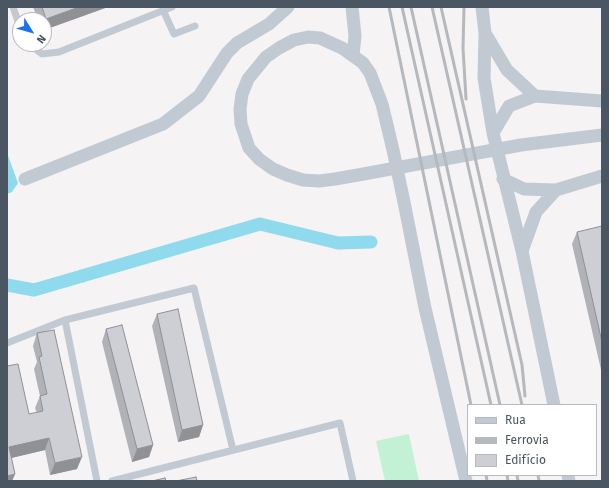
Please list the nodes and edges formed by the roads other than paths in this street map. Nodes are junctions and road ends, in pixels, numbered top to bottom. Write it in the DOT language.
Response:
graph roads {
  1 [pos="172,7"];
  2 [pos="288,7"];
  3 [pos="352,7"];
  4 [pos="482,7"];
  5 [pos="163,10"];
  6 [pos="195,26"];
  7 [pos="485,32"];
  8 [pos="39,52"];
  9 [pos="353,55"];
  10 [pos="535,96"];
  11 [pos="602,101"];
  12 [pos="492,132"];
  13 [pos="602,135"];
  14 [pos="602,176"];
  15 [pos="25,179"];
  16 [pos="503,179"];
  17 [pos="556,190"];
  18 [pos="522,251"];
  19 [pos="65,320"];
  20 [pos="7,342"];
  21 [pos="554,404"];
  22 [pos="233,450"];
  23 [pos="97,481"];
  24 [pos="112,481"];
  25 [pos="352,481"];
  26 [pos="466,481"];
  1 -- 5 [label="lane"];
  2 -- 15 [label="street"];
  3 -- 9 [label="street"];
  4 -- 7 [label="street"];
  5 -- 6 [label="lane"];
  5 -- 8 [label="lane"];
  7 -- 10 [label="street"];
  7 -- 12 [label="street"];
  9 -- 13 [label="street"];
  9 -- 26 [label="street"];
  10 -- 11 [label="street"];
  10 -- 12 [label="street"];
  12 -- 16 [label="street"];
  14 -- 17 [label="street"];
  16 -- 17 [label="street"];
  16 -- 18 [label="street"];
  17 -- 18 [label="street"];
  18 -- 21 [label="street"];
  19 -- 20 [label="lane"];
  19 -- 22 [label="lane"];
  19 -- 23 [label="lane"];
  22 -- 24 [label="lane"];
  22 -- 25 [label="lane"];
}
